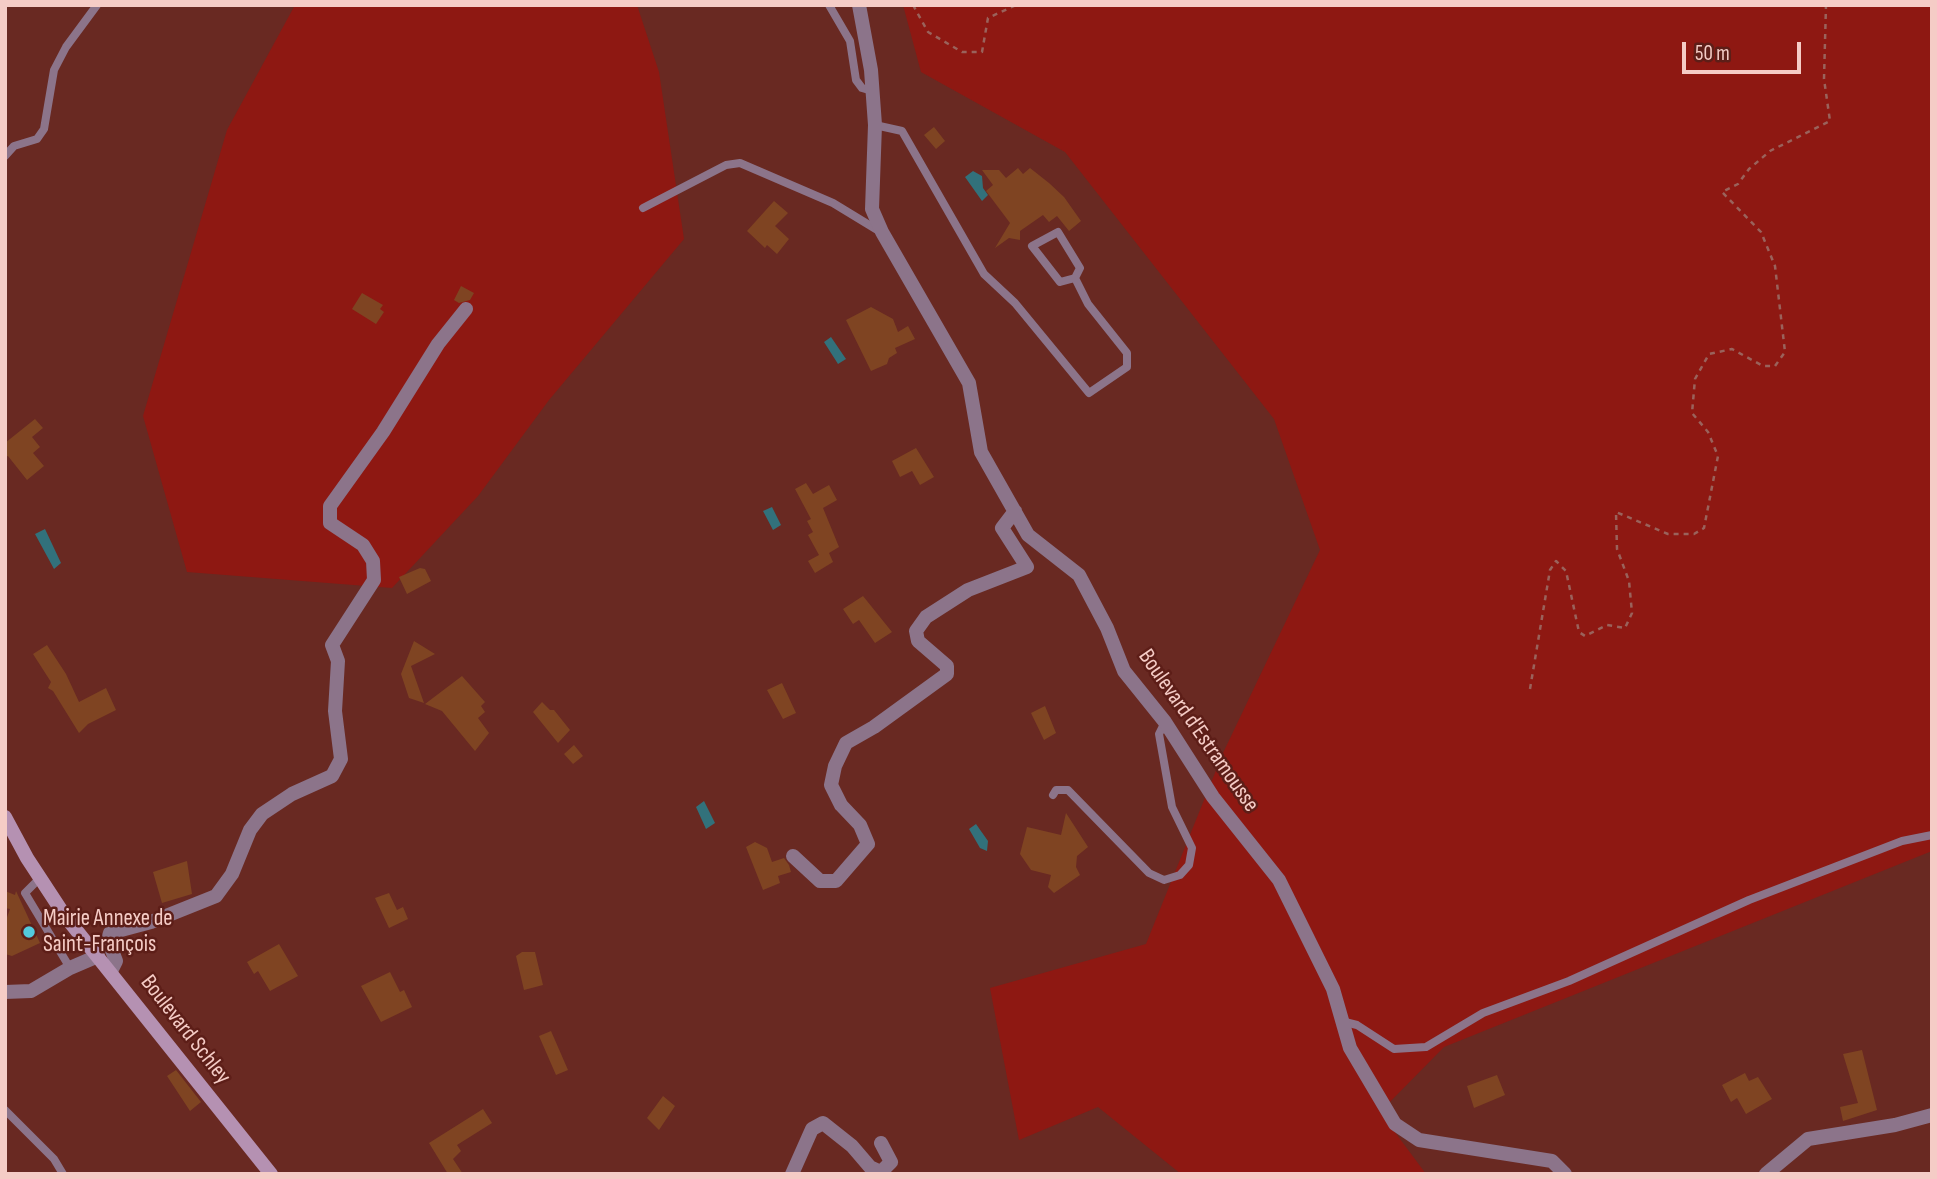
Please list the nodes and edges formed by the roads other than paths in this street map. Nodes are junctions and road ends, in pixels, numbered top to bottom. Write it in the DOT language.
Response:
graph roads {
  1 [pos="97,5"];
  2 [pos="829,5"];
  3 [pos="859,5"];
  4 [pos="872,91"];
  5 [pos="875,125"];
  6 [pos="5,156"];
  7 [pos="643,208"];
  8 [pos="882,232"];
  9 [pos="1075,278"];
  10 [pos="466,309"];
  11 [pos="1015,511"];
  12 [pos="1165,722"];
  13 [pos="1054,795"];
  14 [pos="5,817"];
  15 [pos="1932,835"];
  16 [pos="793,856"];
  17 [pos="40,878"];
  18 [pos="98,956"];
  19 [pos="70,968"];
  20 [pos="111,971"];
  21 [pos="5,992"];
  22 [pos="1341,1021"];
  23 [pos="5,1110"];
  24 [pos="1932,1115"];
  25 [pos="881,1143"];
  26 [pos="62,1174"];
  27 [pos="271,1174"];
  28 [pos="792,1174"];
  29 [pos="1564,1174"];
  30 [pos="1766,1174"];
  1 -- 6 [label="lane"];
  2 -- 4 [label="lane"];
  3 -- 4 [label="street, Boulevard d'Estramousse"];
  4 -- 5 [label="street, Boulevard d'Estramousse"];
  5 -- 8 [label="street, Boulevard d'Estramousse"];
  5 -- 9 [label="lane"];
  7 -- 8 [label="lane"];
  8 -- 11 [label="street, Boulevard d'Estramousse"];
  9 -- 9 [label="lane"];
  10 -- 20 [label="street"];
  11 -- 12 [label="street, Boulevard d'Estramousse"];
  11 -- 16 [label="street"];
  12 -- 13 [label="lane"];
  12 -- 22 [label="street, Boulevard d'Estramousse"];
  14 -- 17 [label="main road, Boulevard Schley"];
  15 -- 22 [label="lane"];
  17 -- 18 [label="main road, Boulevard Schley"];
  17 -- 19 [label="lane"];
  18 -- 19 [label="street"];
  18 -- 20 [label="main road, Boulevard Schley"];
  19 -- 21 [label="street"];
  20 -- 27 [label="main road, Boulevard Schley"];
  22 -- 29 [label="street, Boulevard d'Estramousse"];
  23 -- 26 [label="lane"];
  24 -- 30 [label="street"];
  25 -- 28 [label="street"];
}
